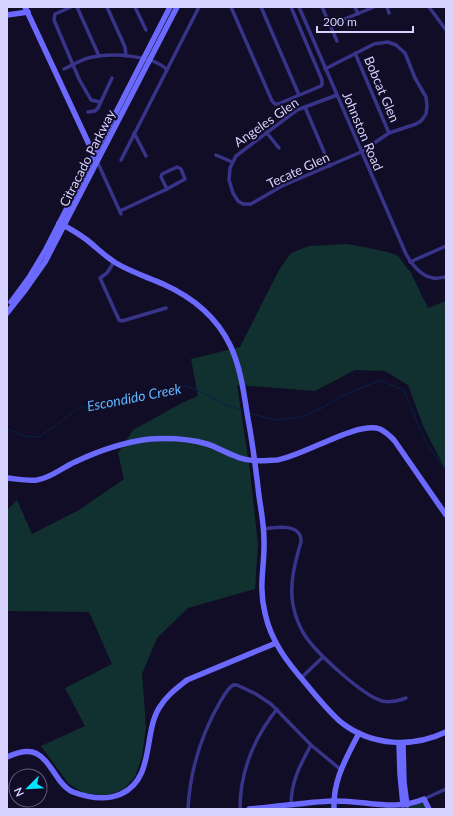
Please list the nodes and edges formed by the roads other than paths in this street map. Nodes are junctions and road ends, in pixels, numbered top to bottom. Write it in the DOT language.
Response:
graph roads {
  1 [pos="71,7"];
  2 [pos="77,7"];
  3 [pos="107,7"];
  4 [pos="135,7"];
  5 [pos="170,7"];
  6 [pos="177,7"];
  7 [pos="199,7"];
  8 [pos="231,7"];
  9 [pos="262,7"];
  10 [pos="291,7"];
  11 [pos="299,7"];
  12 [pos="322,7"];
  13 [pos="354,7"];
  14 [pos="374,7"];
  15 [pos="387,7"];
  16 [pos="428,7"];
  17 [pos="26,9"];
  18 [pos="390,13"];
  19 [pos="358,14"];
  20 [pos="7,15"];
  21 [pos="330,25"];
  22 [pos="146,30"];
  23 [pos="446,30"];
  24 [pos="337,41"];
  25 [pos="355,53"];
  26 [pos="99,56"];
  27 [pos="126,56"];
  28 [pos="146,59"];
  29 [pos="73,64"];
  30 [pos="64,68"];
  31 [pos="325,69"];
  32 [pos="167,70"];
  33 [pos="112,78"];
  34 [pos="300,95"];
  35 [pos="337,95"];
  36 [pos="100,102"];
  37 [pos="305,107"];
  38 [pos="88,112"];
  39 [pos="266,132"];
  40 [pos="389,132"];
  41 [pos="134,133"];
  42 [pos="100,144"];
  43 [pos="279,148"];
  44 [pos="361,152"];
  45 [pos="216,154"];
  46 [pos="94,155"];
  47 [pos="146,156"];
  48 [pos="121,160"];
  49 [pos="97,161"];
  50 [pos="232,162"];
  51 [pos="330,166"];
  52 [pos="167,189"];
  53 [pos="243,204"];
  54 [pos="62,225"];
  55 [pos="446,246"];
  56 [pos="114,262"];
  57 [pos="410,262"];
  58 [pos="446,277"];
  59 [pos="7,307"];
  60 [pos="166,308"];
  61 [pos="7,312"];
  62 [pos="255,460"];
  63 [pos="7,478"];
  64 [pos="446,514"];
  65 [pos="263,528"];
  66 [pos="276,643"];
  67 [pos="323,657"];
  68 [pos="301,678"];
  69 [pos="406,698"];
  70 [pos="276,709"];
  71 [pos="446,732"];
  72 [pos="359,733"];
  73 [pos="401,743"];
  74 [pos="311,745"];
  75 [pos="7,757"];
  76 [pos="340,770"];
  77 [pos="446,788"];
  78 [pos="424,799"];
  79 [pos="334,801"];
  80 [pos="291,805"];
  81 [pos="405,805"];
  82 [pos="373,806"];
  83 [pos="188,809"];
  84 [pos="240,809"];
  85 [pos="249,809"];
  86 [pos="334,809"];
  87 [pos="429,809"];
  1 -- 29 [label="street"];
  2 -- 26 [label="street"];
  3 -- 27 [label="street"];
  4 -- 22 [label="street"];
  5 -- 28 [label="main road, Citracado Parkway"];
  6 -- 28 [label="main road, Citracado Parkway"];
  7 -- 32 [label="street"];
  8 -- 34 [label="street"];
  9 -- 34 [label="street"];
  10 -- 34 [label="street"];
  11 -- 31 [label="street, Johnston Road"];
  12 -- 21 [label="street"];
  13 -- 19 [label="street"];
  14 -- 19 [label="street"];
  15 -- 18 [label="street"];
  16 -- 23 [label="street"];
  17 -- 20 [label="main road"];
  17 -- 46 [label="main road"];
  19 -- 21 [label="street"];
  21 -- 24 [label="street"];
  25 -- 31 [label="street"];
  25 -- 40 [label="street, Bobcat Glen"];
  25 -- 40 [label="street"];
  26 -- 27 [label="street"];
  26 -- 29 [label="street"];
  27 -- 28 [label="street"];
  28 -- 32 [label="street"];
  28 -- 42 [label="main road, Citracado Parkway"];
  28 -- 49 [label="main road, Citracado Parkway"];
  29 -- 30 [label="street"];
  29 -- 36 [label="street"];
  31 -- 35 [label="street, Johnston Road"];
  32 -- 41 [label="street"];
  33 -- 36 [label="street"];
  35 -- 37 [label="street, Angeles Glen"];
  35 -- 44 [label="street, Johnston Road"];
  36 -- 38 [label="street"];
  37 -- 39 [label="street, Angeles Glen"];
  37 -- 51 [label="street"];
  39 -- 43 [label="street"];
  39 -- 50 [label="street, Angeles Glen"];
  40 -- 44 [label="street, Tecate Glen"];
  41 -- 47 [label="street"];
  41 -- 48 [label="street"];
  42 -- 46 [label="main road, Citracado Parkway"];
  42 -- 49 [label="main road"];
  44 -- 51 [label="street, Tecate Glen"];
  44 -- 57 [label="street, Johnston Road"];
  45 -- 50 [label="street"];
  46 -- 54 [label="main road, Citracado Parkway"];
  49 -- 52 [label="street"];
  49 -- 54 [label="main road, Citracado Parkway"];
  50 -- 53 [label="street, Angeles Glen"];
  51 -- 53 [label="street, Tecate Glen"];
  52 -- 52 [label="street"];
  54 -- 56 [label="main road"];
  54 -- 59 [label="main road, Citracado Parkway"];
  54 -- 61 [label="main road, Citracado Parkway"];
  55 -- 57 [label="street"];
  56 -- 60 [label="street"];
  56 -- 62 [label="main road"];
  57 -- 58 [label="street"];
  62 -- 63 [label="main road"];
  62 -- 64 [label="main road"];
  62 -- 65 [label="main road"];
  65 -- 66 [label="main road"];
  65 -- 67 [label="street"];
  66 -- 68 [label="main road"];
  66 -- 75 [label="main road"];
  67 -- 68 [label="street"];
  67 -- 69 [label="street"];
  68 -- 72 [label="main road"];
  70 -- 74 [label="street"];
  70 -- 83 [label="street"];
  70 -- 84 [label="street"];
  71 -- 73 [label="main road"];
  72 -- 73 [label="main road"];
  72 -- 76 [label="main road"];
  73 -- 81 [label="main road"];
  74 -- 76 [label="street"];
  74 -- 80 [label="street"];
  76 -- 79 [label="main road"];
  77 -- 78 [label="street"];
  78 -- 81 [label="main road"];
  78 -- 87 [label="main road"];
  79 -- 80 [label="main road"];
  79 -- 82 [label="main road"];
  79 -- 86 [label="main road"];
  80 -- 85 [label="main road"];
  81 -- 82 [label="main road"];
}
